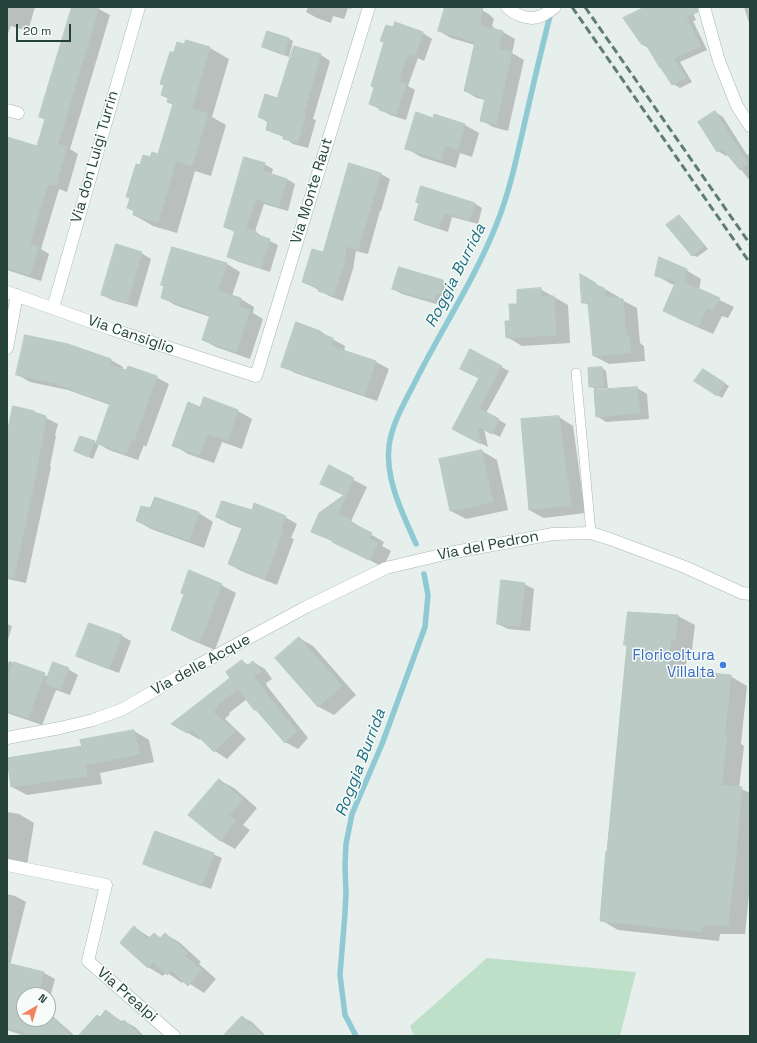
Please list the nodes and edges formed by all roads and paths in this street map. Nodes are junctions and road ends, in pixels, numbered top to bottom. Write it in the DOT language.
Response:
graph roads {
  1 [pos="139,7"];
  2 [pos="369,7"];
  3 [pos="507,7"];
  4 [pos="555,7"];
  5 [pos="704,7"];
  6 [pos="750,126"];
  7 [pos="12,293"];
  8 [pos="53,308"];
  9 [pos="7,348"];
  10 [pos="576,373"];
  11 [pos="256,376"];
  12 [pos="591,533"];
  13 [pos="386,568"];
  14 [pos="750,594"];
  15 [pos="7,738"];
  16 [pos="7,865"];
  17 [pos="174,1036"];
  1 -- 8 [label="street, Via don Luigi Turrin"];
  2 -- 11 [label="street, Via Monte Raut"];
  3 -- 4 [label="street"];
  5 -- 6 [label="street"];
  7 -- 8 [label="street, Via Cansiglio"];
  7 -- 9 [label="street"];
  8 -- 11 [label="street, Via Cansiglio"];
  10 -- 12 [label="lane"];
  12 -- 13 [label="street, Via del Pedron"];
  12 -- 14 [label="street, Via del Pedron"];
  13 -- 15 [label="street, Via delle Acque"];
  16 -- 17 [label="street, Via Prealpi"];
}
